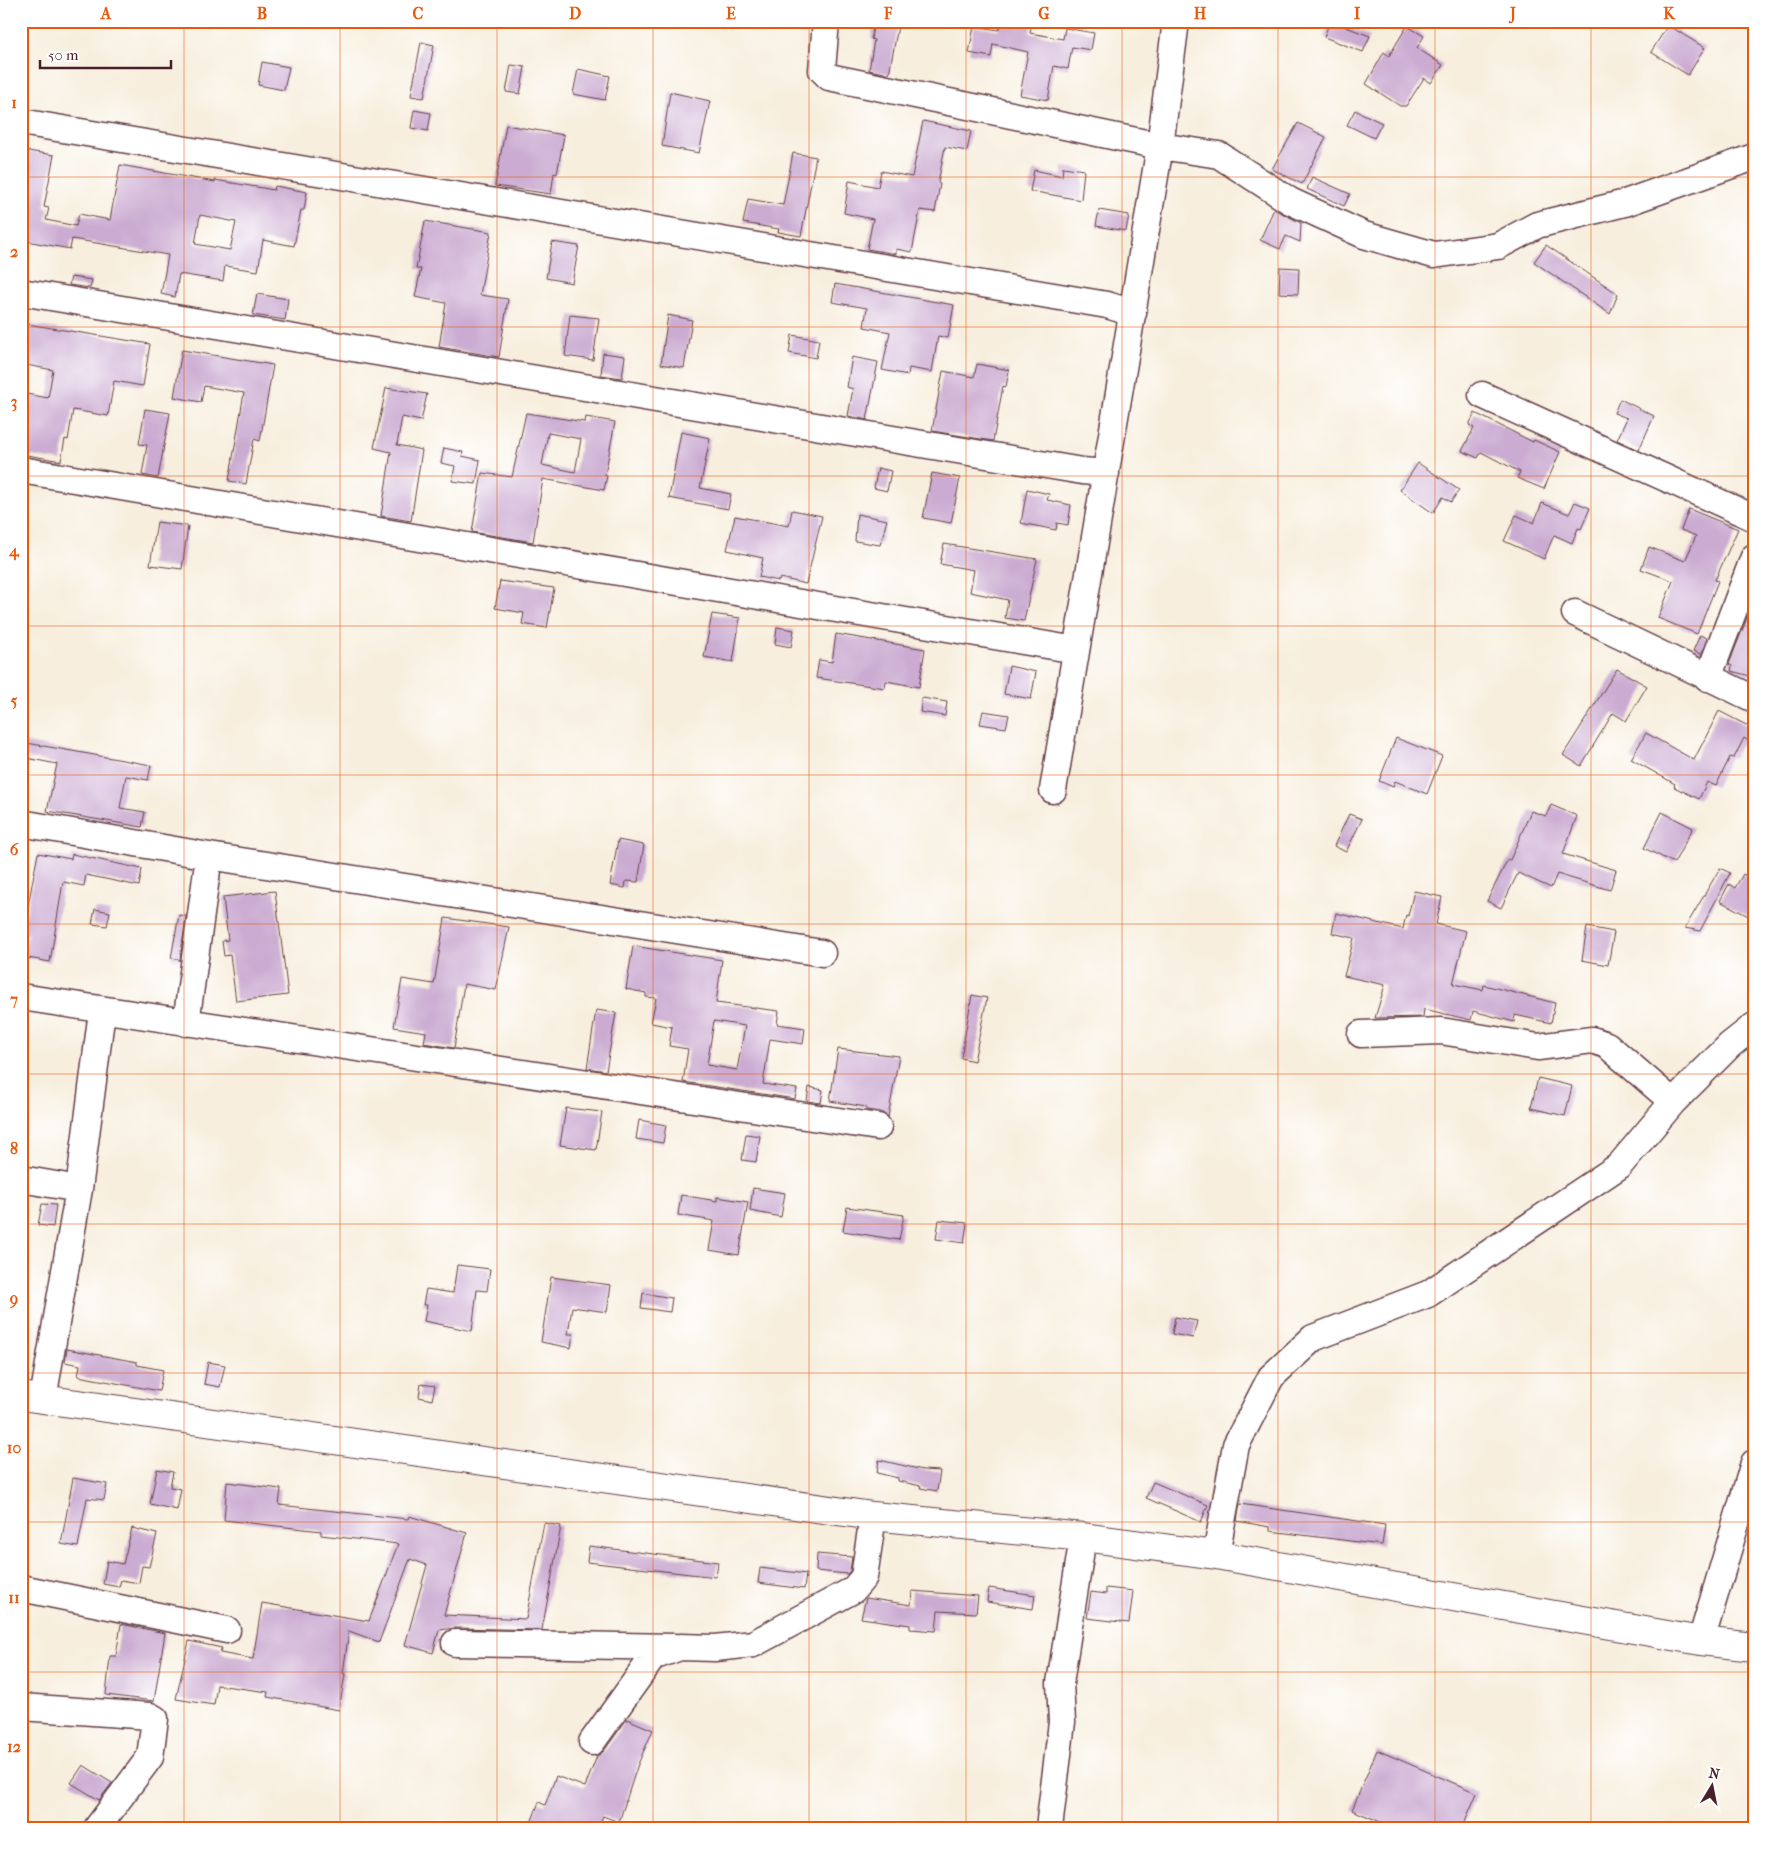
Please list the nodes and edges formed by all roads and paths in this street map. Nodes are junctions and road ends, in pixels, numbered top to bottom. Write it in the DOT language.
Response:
graph roads {
  1 [pos="826,21"];
  2 [pos="1176,21"];
  3 [pos="21,122"];
  4 [pos="1160,146"];
  5 [pos="1754,157"];
  6 [pos="21,292"];
  7 [pos="1133,313"];
  8 [pos="1482,395"];
  9 [pos="21,470"];
  10 [pos="1106,473"];
  11 [pos="1754,518"];
  12 [pos="1754,557"];
  13 [pos="1575,613"];
  14 [pos="1076,650"];
  15 [pos="1708,678"];
  16 [pos="1754,699"];
  17 [pos="1053,790"];
  18 [pos="21,822"];
  19 [pos="209,856"];
  20 [pos="822,953"];
  21 [pos="21,997"];
  22 [pos="102,1011"];
  23 [pos="186,1023"];
  24 [pos="1754,1026"];
  25 [pos="1361,1034"];
  26 [pos="1673,1102"];
  27 [pos="878,1127"];
  28 [pos="21,1179"];
  29 [pos="79,1189"];
  30 [pos="32,1398"];
  31 [pos="1754,1463"];
  32 [pos="873,1516"];
  33 [pos="1083,1538"];
  34 [pos="1216,1555"];
  35 [pos="21,1588"];
  36 [pos="227,1630"];
  37 [pos="1701,1641"];
  38 [pos="455,1643"];
  39 [pos="680,1647"];
  40 [pos="1754,1647"];
  41 [pos="21,1707"];
  42 [pos="592,1742"];
  43 [pos="97,1828"];
  44 [pos="1049,1828"];
  1 -- 4 [label="street"];
  2 -- 4 [label="street"];
  3 -- 7 [label="street"];
  4 -- 5 [label="street"];
  4 -- 7 [label="street"];
  6 -- 10 [label="street"];
  7 -- 10 [label="street"];
  8 -- 11 [label="street"];
  9 -- 14 [label="street"];
  10 -- 14 [label="street"];
  12 -- 15 [label="street"];
  13 -- 15 [label="street"];
  14 -- 17 [label="street"];
  15 -- 16 [label="street"];
  18 -- 19 [label="street"];
  19 -- 20 [label="street"];
  19 -- 23 [label="street"];
  21 -- 22 [label="street"];
  22 -- 23 [label="street"];
  22 -- 29 [label="street"];
  23 -- 27 [label="street"];
  24 -- 26 [label="street"];
  25 -- 26 [label="street"];
  26 -- 34 [label="street"];
  28 -- 29 [label="street"];
  29 -- 30 [label="street"];
  30 -- 32 [label="main road"];
  31 -- 37 [label="street"];
  32 -- 33 [label="main road"];
  32 -- 39 [label="street"];
  33 -- 34 [label="main road"];
  33 -- 44 [label="street"];
  34 -- 37 [label="main road"];
  35 -- 36 [label="street"];
  37 -- 40 [label="main road"];
  38 -- 39 [label="street"];
  39 -- 42 [label="street"];
  41 -- 43 [label="street"];
}
